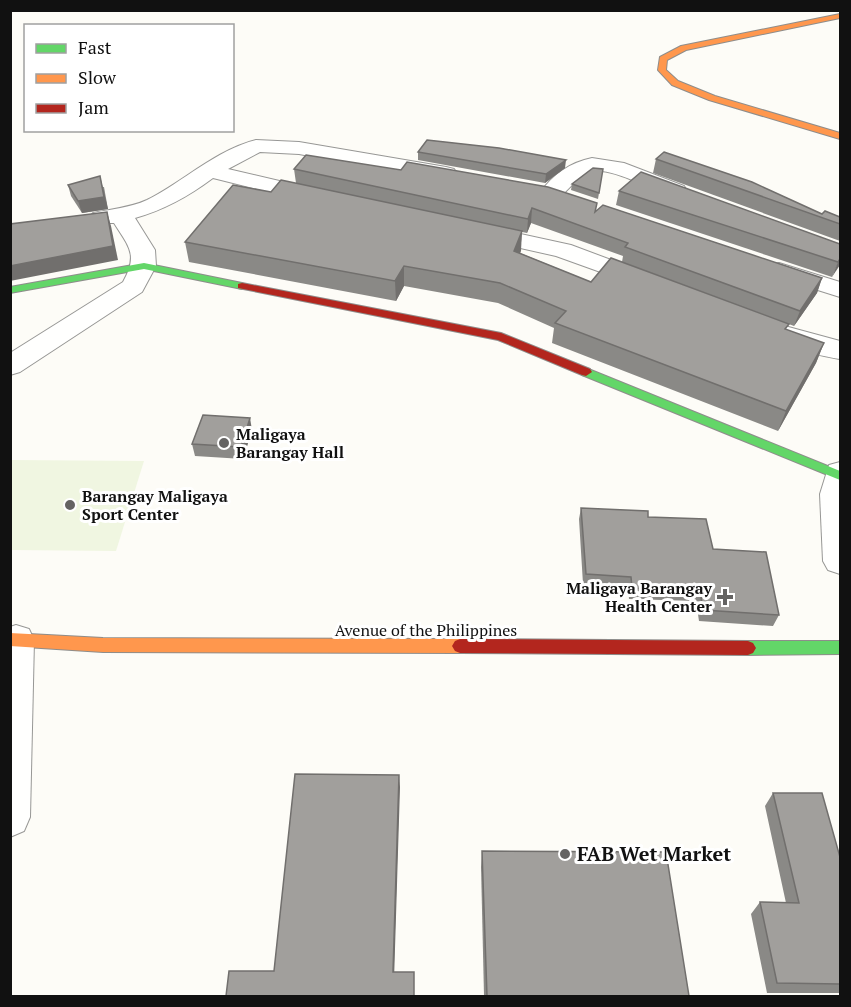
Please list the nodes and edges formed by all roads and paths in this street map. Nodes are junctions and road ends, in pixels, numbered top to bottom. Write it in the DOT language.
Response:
graph roads {
  1 [pos="840,16"];
  2 [pos="840,136"];
  3 [pos="211,169"];
  4 [pos="470,178"];
  5 [pos="528,189"];
  6 [pos="551,193"];
  7 [pos="699,199"];
  8 [pos="336,200"];
  9 [pos="573,200"];
  10 [pos="121,215"];
  11 [pos="77,221"];
  12 [pos="461,228"];
  13 [pos="763,264"];
  14 [pos="144,266"];
  15 [pos="662,287"];
  16 [pos="10,290"];
  17 [pos="840,290"];
  18 [pos="760,325"];
  19 [pos="840,350"];
  20 [pos="10,366"];
  21 [pos="840,475"];
  22 [pos="840,561"];
  23 [pos="13,639"];
  24 [pos="840,648"];
  25 [pos="10,817"];
  1 -- 2 [label="main road"];
  3 -- 4 [label="street"];
  3 -- 8 [label="street"];
  3 -- 10 [label="street"];
  5 -- 6 [label="street"];
  6 -- 7 [label="street"];
  6 -- 9 [label="street"];
  10 -- 11 [label="street"];
  10 -- 14 [label="street"];
  12 -- 15 [label="street"];
  13 -- 17 [label="street"];
  14 -- 16 [label="main road"];
  14 -- 20 [label="street"];
  14 -- 21 [label="main road"];
  18 -- 19 [label="street"];
  21 -- 22 [label="street"];
  23 -- 24 [label="main road, Avenue of the Philippines"];
  23 -- 25 [label="street"];
}
